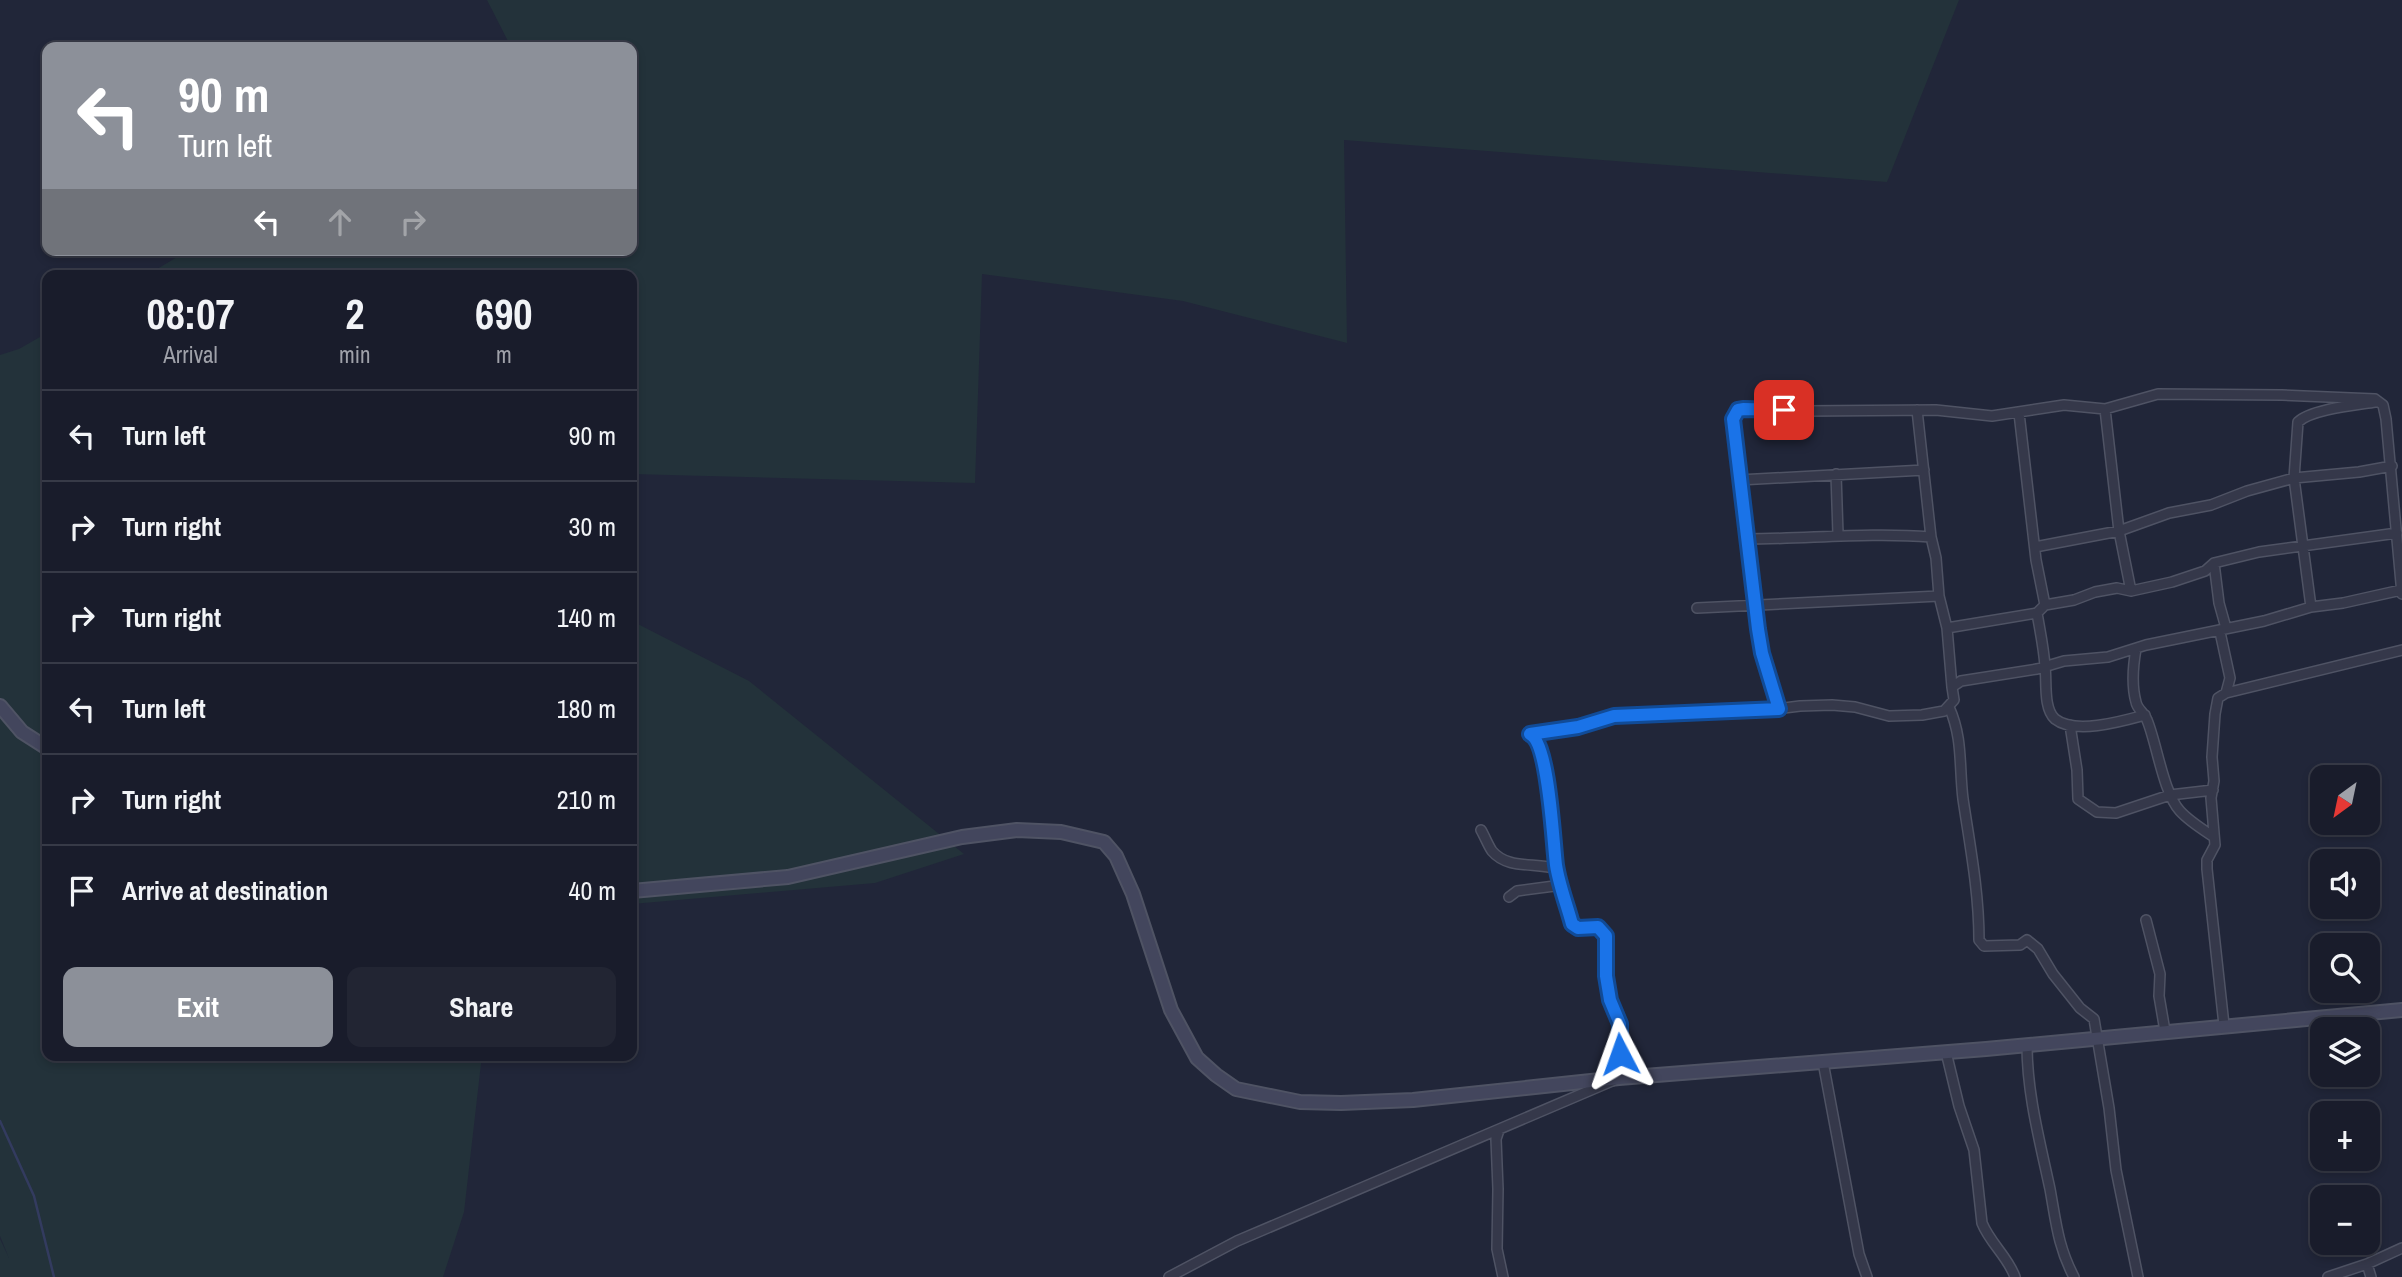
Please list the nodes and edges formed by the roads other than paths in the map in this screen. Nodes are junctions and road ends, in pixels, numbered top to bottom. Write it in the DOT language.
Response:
graph roads {
  1 [pos="2380,401"];
  2 [pos="2105,409"];
  3 [pos="1917,410"];
  4 [pos="2019,413"];
  5 [pos="2392,466"];
  6 [pos="1924,470"];
  7 [pos="1836,474"];
  8 [pos="2294,478"];
  9 [pos="1739,480"];
  10 [pos="2119,531"];
  11 [pos="2398,533"];
  12 [pos="1838,534"];
  13 [pos="1931,537"];
  14 [pos="1746,539"];
  15 [pos="2302,545"];
  16 [pos="2035,547"];
  17 [pos="2214,563"];
  18 [pos="2131,591"];
  19 [pos="2402,592"];
  20 [pos="1939,596"];
  21 [pos="1755,604"];
  22 [pos="2045,605"];
  23 [pos="2311,607"];
  24 [pos="1697,608"];
  25 [pos="2037,613"];
  26 [pos="1947,628"];
  27 [pos="2223,630"];
  28 [pos="2136,649"];
  29 [pos="2402,650"];
  30 [pos="2045,666"];
  31 [pos="1952,687"];
  32 [pos="2226,693"];
  33 [pos="0,706"];
  34 [pos="1949,707"];
  35 [pos="1779,709"];
  36 [pos="2145,715"];
  37 [pos="2070,725"];
  38 [pos="42,745"];
  39 [pos="2213,790"];
  40 [pos="2170,795"];
  41 [pos="1481,830"];
  42 [pos="2214,837"];
  43 [pos="1557,869"];
  44 [pos="1562,886"];
  45 [pos="637,891"];
  46 [pos="1509,897"];
  47 [pos="2146,920"];
  48 [pos="2402,1010"];
  49 [pos="2224,1025"];
  50 [pos="2165,1031"];
  51 [pos="2098,1038"];
  52 [pos="2027,1045"];
  53 [pos="1947,1052"];
  54 [pos="1823,1062"];
  55 [pos="1619,1078"];
  56 [pos="1499,1130"];
  57 [pos="2402,1248"];
  58 [pos="2367,1264"];
  59 [pos="1169,1277"];
  60 [pos="1503,1277"];
  61 [pos="1867,1277"];
  62 [pos="2015,1277"];
  63 [pos="2074,1277"];
  64 [pos="2138,1277"];
  65 [pos="2328,1277"];
  66 [pos="2371,1277"];
  1 -- 2 [label="street"];
  1 -- 5 [label="street"];
  1 -- 8 [label="street"];
  2 -- 4 [label="street"];
  2 -- 10 [label="street"];
  3 -- 4 [label="street"];
  3 -- 6 [label="street"];
  3 -- 9 [label="street"];
  4 -- 16 [label="street"];
  5 -- 8 [label="street"];
  5 -- 11 [label="street"];
  6 -- 7 [label="street"];
  6 -- 13 [label="street"];
  7 -- 9 [label="street"];
  7 -- 12 [label="street"];
  8 -- 10 [label="street"];
  8 -- 15 [label="street"];
  9 -- 14 [label="street"];
  10 -- 16 [label="street"];
  10 -- 18 [label="street"];
  11 -- 15 [label="street"];
  11 -- 19 [label="street"];
  12 -- 13 [label="street"];
  12 -- 14 [label="street"];
  13 -- 20 [label="street"];
  14 -- 21 [label="street"];
  15 -- 17 [label="street"];
  15 -- 23 [label="street"];
  16 -- 22 [label="street"];
  17 -- 18 [label="street"];
  17 -- 27 [label="street"];
  18 -- 22 [label="street"];
  19 -- 23 [label="street"];
  20 -- 21 [label="street"];
  20 -- 26 [label="street"];
  21 -- 24 [label="street"];
  21 -- 35 [label="street"];
  22 -- 25 [label="street"];
  23 -- 27 [label="street"];
  25 -- 26 [label="street"];
  25 -- 30 [label="street"];
  26 -- 31 [label="street"];
  27 -- 28 [label="street"];
  27 -- 32 [label="street"];
  28 -- 30 [label="street"];
  28 -- 36 [label="street"];
  29 -- 32 [label="street"];
  30 -- 31 [label="street"];
  30 -- 37 [label="street"];
  31 -- 34 [label="street"];
  32 -- 39 [label="street"];
  33 -- 38 [label="main road"];
  34 -- 35 [label="street"];
  34 -- 51 [label="street"];
  35 -- 43 [label="street"];
  36 -- 37 [label="street"];
  36 -- 40 [label="street"];
  37 -- 40 [label="street"];
  39 -- 40 [label="street"];
  39 -- 42 [label="street"];
  40 -- 42 [label="street"];
  41 -- 43 [label="street"];
  42 -- 49 [label="street"];
  43 -- 44 [label="street"];
  44 -- 46 [label="street"];
  44 -- 55 [label="street"];
  45 -- 55 [label="main road"];
  47 -- 50 [label="street"];
  48 -- 49 [label="main road"];
  49 -- 50 [label="main road"];
  50 -- 51 [label="main road"];
  51 -- 52 [label="main road"];
  51 -- 64 [label="street"];
  52 -- 53 [label="main road"];
  52 -- 63 [label="street"];
  53 -- 54 [label="main road"];
  53 -- 62 [label="street"];
  54 -- 55 [label="main road"];
  54 -- 61 [label="street"];
  55 -- 56 [label="street"];
  56 -- 59 [label="street"];
  56 -- 60 [label="street"];
  57 -- 58 [label="street"];
  58 -- 65 [label="street"];
  58 -- 66 [label="street"];
}
